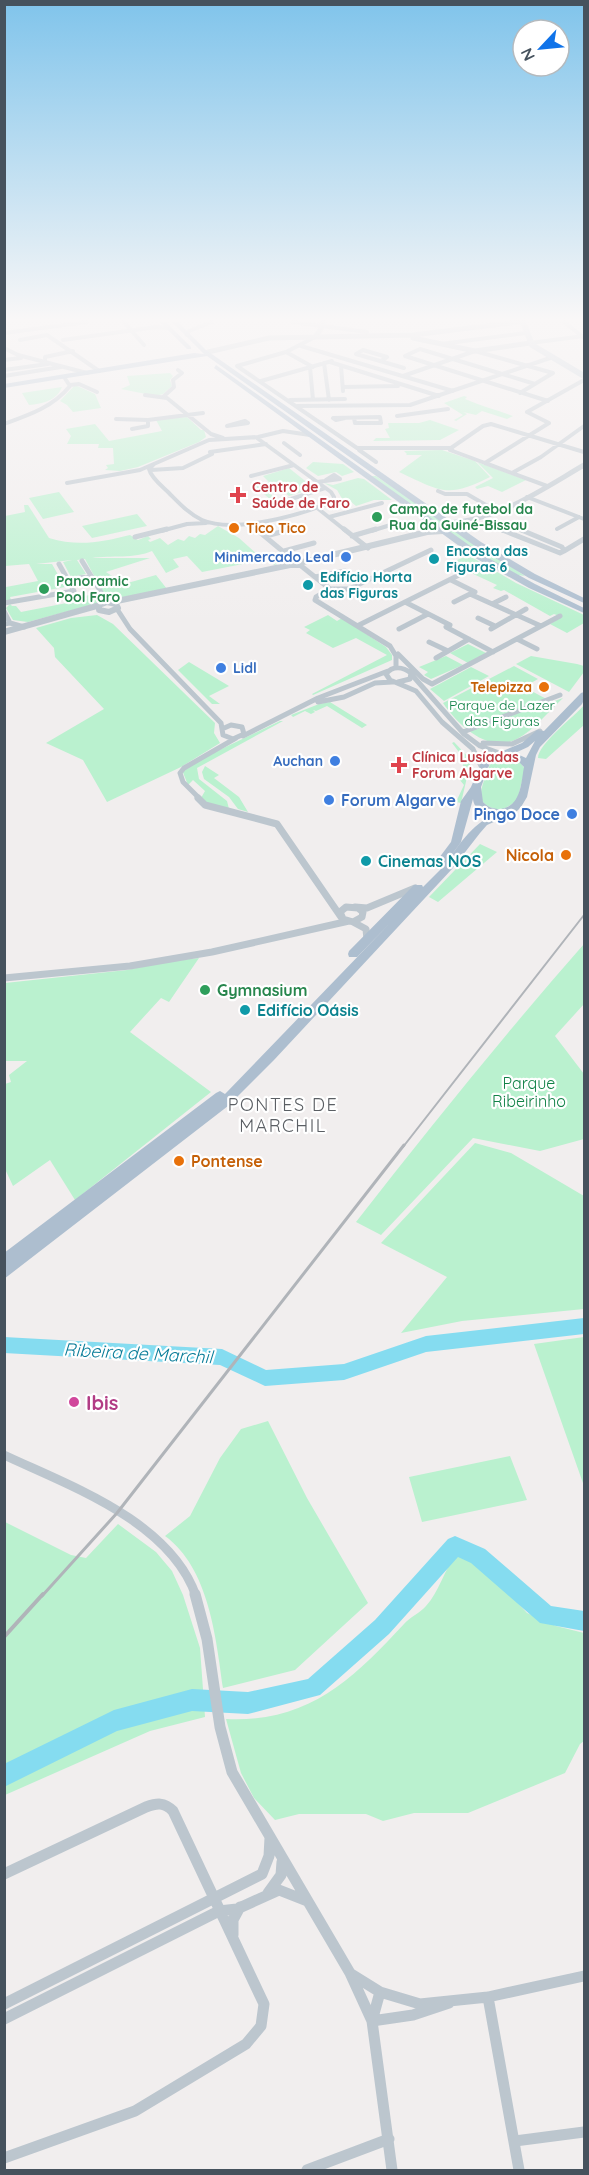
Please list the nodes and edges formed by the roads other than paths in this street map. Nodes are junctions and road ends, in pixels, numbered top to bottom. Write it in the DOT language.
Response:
graph roads {
  1 [pos="148,424"];
  2 [pos="200,424"];
  3 [pos="290,424"];
  4 [pos="294,424"];
  5 [pos="313,424"];
  6 [pos="321,424"];
  7 [pos="548,424"];
  8 [pos="585,426"];
  9 [pos="229,427"];
  10 [pos="132,429"];
  11 [pos="222,429"];
  12 [pos="283,431"];
  13 [pos="212,432"];
  14 [pos="310,435"];
  15 [pos="529,435"];
  16 [pos="224,438"];
  17 [pos="257,438"];
  18 [pos="209,440"];
  19 [pos="284,443"];
  20 [pos="266,444"];
  21 [pos="559,445"];
  22 [pos="352,446"];
  23 [pos="368,449"];
  24 [pos="293,450"];
  25 [pos="453,450"];
  26 [pos="333,452"];
  27 [pos="585,452"];
  28 [pos="279,453"];
  29 [pos="363,453"];
  30 [pos="300,455"];
  31 [pos="376,462"];
  32 [pos="485,463"];
  33 [pos="294,465"];
  34 [pos="367,465"];
  35 [pos="585,465"];
  36 [pos="156,466"];
  37 [pos="133,471"];
  38 [pos="149,471"];
  39 [pos="512,473"];
  40 [pos="251,476"];
  41 [pos="368,477"];
  42 [pos="326,480"];
  43 [pos="317,482"];
  44 [pos="68,483"];
  45 [pos="547,486"];
  46 [pos="325,488"];
  47 [pos="438,491"];
  48 [pos="411,496"];
  49 [pos="527,497"];
  50 [pos="285,501"];
  51 [pos="382,503"];
  52 [pos="316,507"];
  53 [pos="498,512"];
  54 [pos="488,516"];
  55 [pos="328,517"];
  56 [pos="582,518"];
  57 [pos="200,520"];
  58 [pos="263,521"];
  59 [pos="397,523"];
  60 [pos="250,524"];
  61 [pos="454,525"];
  62 [pos="509,525"];
  63 [pos="304,526"];
  64 [pos="439,529"];
  65 [pos="557,529"];
  66 [pos="258,530"];
  67 [pos="526,532"];
  68 [pos="266,536"];
  69 [pos="352,536"];
  70 [pos="135,537"];
  71 [pos="522,538"];
  72 [pos="541,538"];
  73 [pos="585,539"];
  74 [pos="531,542"];
  75 [pos="314,543"];
  76 [pos="368,548"];
  77 [pos="563,549"];
  78 [pos="431,550"];
  79 [pos="284,551"];
  80 [pos="480,557"];
  81 [pos="82,561"];
  82 [pos="291,562"];
  83 [pos="301,563"];
  84 [pos="59,564"];
  85 [pos="521,570"];
  86 [pos="465,572"];
  87 [pos="91,576"];
  88 [pos="315,577"];
  89 [pos="68,580"];
  90 [pos="451,580"];
  91 [pos="322,583"];
  92 [pos="531,586"];
  93 [pos="330,589"];
  94 [pos="470,594"];
  95 [pos="568,594"];
  96 [pos="506,597"];
  97 [pos="131,599"];
  98 [pos="585,601"];
  99 [pos="405,602"];
  100 [pos="454,602"];
  101 [pos="4,603"];
  102 [pos="106,603"];
  103 [pos="492,604"];
  104 [pos="117,608"];
  105 [pos="526,609"];
  106 [pos="4,611"];
  107 [pos="585,611"];
  108 [pos="105,612"];
  109 [pos="428,614"];
  110 [pos="516,615"];
  111 [pos="64,616"];
  112 [pos="560,616"];
  113 [pos="478,618"];
  114 [pos="7,624"];
  115 [pos="358,625"];
  116 [pos="541,626"];
  117 [pos="24,627"];
  118 [pos="130,629"];
  119 [pos="399,629"];
  120 [pos="4,632"];
  121 [pos="469,639"];
  122 [pos="517,639"];
  123 [pos="429,642"];
  124 [pos="390,646"];
  125 [pos="537,649"];
  126 [pos="448,651"];
  127 [pos="493,652"];
  128 [pos="398,654"];
  129 [pos="436,658"];
  130 [pos="396,668"];
  131 [pos="388,670"];
  132 [pos="407,670"];
  133 [pos="412,675"];
  134 [pos="396,682"];
  135 [pos="585,684"];
  136 [pos="560,695"];
  137 [pos="585,695"];
  138 [pos="212,713"];
  139 [pos="282,717"];
  140 [pos="275,720"];
  141 [pos="237,726"];
  142 [pos="222,729"];
  143 [pos="462,731"];
  144 [pos="542,731"];
  145 [pos="240,737"];
  146 [pos="504,754"];
  147 [pos="530,764"];
  148 [pos="482,768"];
  149 [pos="476,787"];
  150 [pos="513,810"];
  151 [pos="418,886"];
  152 [pos="324,890"];
  153 [pos="354,906"];
  154 [pos="347,920"];
  155 [pos="367,940"];
  156 [pos="4,978"];
  157 [pos="4,1261"];
  158 [pos="4,1273"];
  159 [pos="4,1455"];
  160 [pos="270,1838"];
  161 [pos="4,1874"];
  162 [pos="262,1874"];
  163 [pos="287,1874"];
  164 [pos="206,1883"];
  165 [pos="228,1890"];
  166 [pos="267,1894"];
  167 [pos="213,1898"];
  168 [pos="308,1901"];
  169 [pos="240,1907"];
  170 [pos="219,1911"];
  171 [pos="234,1942"];
  172 [pos="350,1973"];
  173 [pos="585,1976"];
  174 [pos="380,1992"];
  175 [pos="488,1996"];
  176 [pos="449,2002"];
  177 [pos="4,2004"];
  178 [pos="4,2019"];
  179 [pos="372,2021"];
  180 [pos="585,2132"];
  181 [pos="389,2139"];
  182 [pos="514,2141"];
  183 [pos="4,2158"];
  184 [pos="307,2170"];
  185 [pos="392,2170"];
  186 [pos="519,2170"];
  1 -- 10 [label="street"];
  2 -- 13 [label="street"];
  3 -- 12 [label="street"];
  4 -- 14 [label="main road"];
  5 -- 34 [label="main road"];
  6 -- 22 [label="street"];
  7 -- 15 [label="street"];
  8 -- 21 [label="street"];
  9 -- 11 [label="street"];
  12 -- 14 [label="street"];
  12 -- 17 [label="street"];
  13 -- 16 [label="street"];
  13 -- 18 [label="street"];
  14 -- 26 [label="main road"];
  15 -- 21 [label="street"];
  15 -- 25 [label="street"];
  15 -- 32 [label="street"];
  16 -- 17 [label="street"];
  16 -- 18 [label="street"];
  17 -- 20 [label="street"];
  18 -- 36 [label="street"];
  19 -- 24 [label="street"];
  20 -- 28 [label="street"];
  20 -- 36 [label="street"];
  21 -- 27 [label="street"];
  21 -- 39 [label="street"];
  22 -- 23 [label="street"];
  22 -- 29 [label="street"];
  23 -- 25 [label="street"];
  23 -- 29 [label="street"];
  24 -- 28 [label="street"];
  24 -- 30 [label="street"];
  25 -- 32 [label="street"];
  26 -- 34 [label="main road"];
  26 -- 41 [label="main road"];
  28 -- 33 [label="street"];
  29 -- 31 [label="street"];
  32 -- 39 [label="street"];
  33 -- 40 [label="street"];
  33 -- 43 [label="street"];
  34 -- 48 [label="main road"];
  35 -- 45 [label="street"];
  36 -- 37 [label="street"];
  36 -- 38 [label="street"];
  37 -- 38 [label="street"];
  37 -- 44 [label="street"];
  38 -- 57 [label="street"];
  39 -- 45 [label="street"];
  41 -- 48 [label="main road"];
  41 -- 64 [label="main road"];
  42 -- 43 [label="street"];
  43 -- 46 [label="street"];
  45 -- 49 [label="street"];
  46 -- 50 [label="street"];
  46 -- 52 [label="street"];
  47 -- 53 [label="street"];
  48 -- 61 [label="main road"];
  49 -- 53 [label="street"];
  49 -- 56 [label="street"];
  51 -- 55 [label="street"];
  52 -- 55 [label="street"];
  52 -- 58 [label="street"];
  53 -- 54 [label="street"];
  54 -- 61 [label="street"];
  54 -- 62 [label="street"];
  55 -- 69 [label="street"];
  56 -- 65 [label="street"];
  57 -- 60 [label="street"];
  57 -- 70 [label="street"];
  58 -- 60 [label="street"];
  58 -- 66 [label="street"];
  59 -- 69 [label="street"];
  60 -- 66 [label="street"];
  61 -- 85 [label="main road"];
  62 -- 67 [label="street"];
  62 -- 71 [label="street"];
  63 -- 68 [label="street"];
  64 -- 76 [label="street"];
  64 -- 80 [label="main road"];
  66 -- 68 [label="street"];
  67 -- 71 [label="street"];
  67 -- 72 [label="street"];
  68 -- 79 [label="street"];
  69 -- 76 [label="street"];
  71 -- 74 [label="street"];
  72 -- 74 [label="street"];
  72 -- 77 [label="street"];
  73 -- 77 [label="street"];
  74 -- 77 [label="street"];
  75 -- 79 [label="street"];
  76 -- 83 [label="street"];
  78 -- 93 [label="street"];
  79 -- 82 [label="street"];
  80 -- 85 [label="main road"];
  80 -- 92 [label="main road"];
  81 -- 87 [label="street"];
  82 -- 83 [label="street"];
  82 -- 97 [label="street"];
  83 -- 88 [label="street"];
  84 -- 89 [label="street"];
  85 -- 95 [label="main road"];
  86 -- 90 [label="street"];
  87 -- 89 [label="street"];
  87 -- 102 [label="street"];
  88 -- 91 [label="street"];
  88 -- 91 [label="street"];
  89 -- 101 [label="street"];
  90 -- 94 [label="street"];
  90 -- 99 [label="street"];
  91 -- 93 [label="street"];
  92 -- 95 [label="main road"];
  92 -- 107 [label="main road"];
  93 -- 115 [label="street"];
  94 -- 100 [label="street"];
  94 -- 103 [label="street"];
  95 -- 98 [label="main road"];
  96 -- 103 [label="street"];
  97 -- 102 [label="street"];
  97 -- 104 [label="street"];
  99 -- 109 [label="street"];
  99 -- 115 [label="street"];
  102 -- 104 [label="street"];
  102 -- 108 [label="street"];
  102 -- 111 [label="street"];
  103 -- 110 [label="street"];
  104 -- 108 [label="street"];
  104 -- 118 [label="street"];
  105 -- 110 [label="street"];
  106 -- 114 [label="street"];
  108 -- 111 [label="street"];
  108 -- 118 [label="street"];
  109 -- 119 [label="street"];
  109 -- 121 [label="street"];
  110 -- 113 [label="street"];
  110 -- 116 [label="street"];
  111 -- 117 [label="street"];
  112 -- 116 [label="street"];
  114 -- 117 [label="street"];
  115 -- 124 [label="street"];
  116 -- 122 [label="street"];
  117 -- 120 [label="street"];
  118 -- 138 [label="street"];
  121 -- 126 [label="street"];
  121 -- 127 [label="street"];
  122 -- 125 [label="street"];
  122 -- 127 [label="street"];
  123 -- 126 [label="street"];
  124 -- 128 [label="street"];
  124 -- 130 [label="street"];
  126 -- 129 [label="street"];
  127 -- 128 [label="street"];
  128 -- 132 [label="street"];
  130 -- 131 [label="street"];
  130 -- 132 [label="street"];
  131 -- 134 [label="street"];
  131 -- 139 [label="street"];
  132 -- 133 [label="street"];
  133 -- 134 [label="street"];
  133 -- 143 [label="street"];
  134 -- 139 [label="street"];
  134 -- 148 [label="street"];
  135 -- 144 [label="main road"];
  136 -- 143 [label="street"];
  137 -- 147 [label="main road"];
  138 -- 141 [label="street"];
  138 -- 142 [label="street"];
  139 -- 140 [label="street"];
  140 -- 141 [label="street"];
  140 -- 145 [label="street"];
  141 -- 142 [label="street"];
  141 -- 145 [label="street"];
  142 -- 145 [label="street"];
  143 -- 144 [label="street"];
  143 -- 146 [label="street"];
  144 -- 146 [label="main road"];
  145 -- 152 [label="street"];
  146 -- 147 [label="main road"];
  146 -- 148 [label="main road"];
  147 -- 150 [label="main road"];
  148 -- 149 [label="main road"];
  149 -- 150 [label="main road"];
  149 -- 151 [label="main road"];
  150 -- 158 [label="main road"];
  151 -- 153 [label="street"];
  151 -- 155 [label="main road"];
  152 -- 153 [label="street"];
  152 -- 154 [label="street"];
  153 -- 154 [label="street"];
  153 -- 154 [label="street"];
  154 -- 155 [label="street"];
  154 -- 156 [label="street"];
  155 -- 157 [label="main road"];
  159 -- 160 [label="street"];
  160 -- 162 [label="street"];
  160 -- 163 [label="street"];
  161 -- 164 [label="street"];
  162 -- 163 [label="street"];
  162 -- 165 [label="street"];
  163 -- 166 [label="street"];
  163 -- 168 [label="street"];
  164 -- 165 [label="street"];
  164 -- 167 [label="street"];
  165 -- 167 [label="street"];
  165 -- 170 [label="street"];
  166 -- 168 [label="street"];
  166 -- 169 [label="street"];
  167 -- 170 [label="street"];
  167 -- 177 [label="street"];
  168 -- 172 [label="street"];
  169 -- 170 [label="street"];
  169 -- 171 [label="street"];
  170 -- 171 [label="street"];
  170 -- 178 [label="street"];
  171 -- 183 [label="street"];
  172 -- 174 [label="street"];
  172 -- 179 [label="street"];
  173 -- 175 [label="street"];
  174 -- 176 [label="street"];
  174 -- 179 [label="street"];
  175 -- 176 [label="street"];
  175 -- 182 [label="street"];
  176 -- 179 [label="street"];
  179 -- 181 [label="street"];
  180 -- 182 [label="street"];
  181 -- 184 [label="street"];
  181 -- 185 [label="street"];
  182 -- 186 [label="street"];
}
